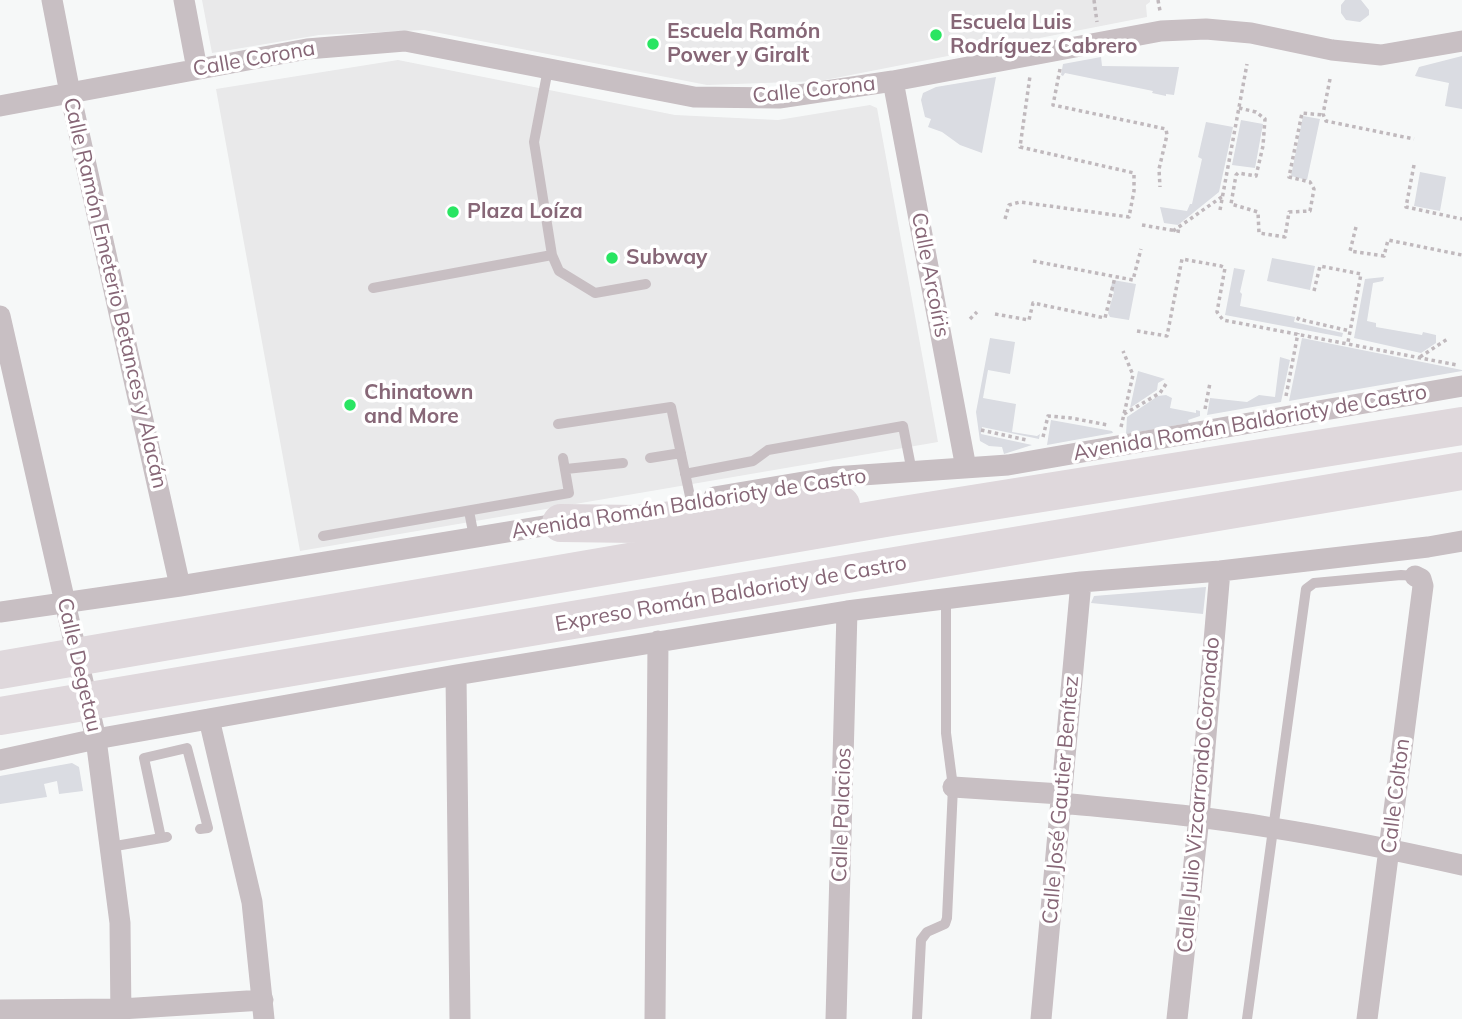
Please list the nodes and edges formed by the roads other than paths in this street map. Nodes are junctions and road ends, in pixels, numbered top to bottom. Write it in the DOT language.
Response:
graph roads {
  1 [pos="52,0"];
  2 [pos="184,0"];
  3 [pos="1462,41"];
  4 [pos="197,69"];
  5 [pos="548,69"];
  6 [pos="893,81"];
  7 [pos="70,93"];
  8 [pos="0,106"];
  9 [pos="552,255"];
  10 [pos="646,284"];
  11 [pos="373,288"];
  12 [pos="0,316"];
  13 [pos="1462,386"];
  14 [pos="558,424"];
  15 [pos="1462,426"];
  16 [pos="681,453"];
  17 [pos="650,458"];
  18 [pos="623,463"];
  19 [pos="967,468"];
  20 [pos="1462,471"];
  21 [pos="912,472"];
  22 [pos="685,474"];
  23 [pos="691,501"];
  24 [pos="469,511"];
  25 [pos="891,517"];
  26 [pos="561,523"];
  27 [pos="324,536"];
  28 [pos="474,537"];
  29 [pos="1462,541"];
  30 [pos="1220,571"];
  31 [pos="1415,576"];
  32 [pos="1081,582"];
  33 [pos="180,586"];
  34 [pos="946,600"];
  35 [pos="64,602"];
  36 [pos="847,611"];
  37 [pos="0,612"];
  38 [pos="658,641"];
  39 [pos="0,670"];
  40 [pos="456,675"];
  41 [pos="0,716"];
  42 [pos="209,719"];
  43 [pos="96,739"];
  44 [pos="0,760"];
  45 [pos="953,787"];
  46 [pos="226,791"];
  47 [pos="197,798"];
  48 [pos="1061,799"];
  49 [pos="1199,817"];
  50 [pos="1272,827"];
  51 [pos="200,829"];
  52 [pos="110,847"];
  53 [pos="1389,849"];
  54 [pos="1462,865"];
  55 [pos="0,1010"];
  56 [pos="263,1010"];
  57 [pos="121,1014"];
  58 [pos="460,1019"];
  59 [pos="655,1019"];
  60 [pos="836,1019"];
  61 [pos="917,1019"];
  62 [pos="1041,1019"];
  63 [pos="1177,1019"];
  64 [pos="1247,1019"];
  65 [pos="1367,1019"];
  1 -- 7 [label="street, Calle Ramón Emeterio Betances y Alacán"];
  2 -- 4 [label="street"];
  3 -- 6 [label="street, Calle Corona"];
  4 -- 5 [label="street, Calle Corona"];
  4 -- 7 [label="street, Calle Corona"];
  5 -- 6 [label="street, Calle Corona"];
  5 -- 9 [label="lane"];
  6 -- 19 [label="street, Calle Arcoíris"];
  7 -- 8 [label="street, Calle Corona"];
  7 -- 33 [label="street, Calle Ramón Emeterio Betances y Alacán"];
  9 -- 10 [label="lane"];
  9 -- 11 [label="lane"];
  12 -- 35 [label="street, Calle Degetau"];
  13 -- 19 [label="street, Avenida Román Baldorioty de Castro"];
  14 -- 16 [label="lane"];
  15 -- 25 [label="highway"];
  16 -- 17 [label="lane"];
  16 -- 22 [label="lane"];
  18 -- 24 [label="lane"];
  19 -- 21 [label="street, Avenida Román Baldorioty de Castro"];
  20 -- 41 [label="highway, Expreso Román Baldorioty de Castro"];
  21 -- 22 [label="lane"];
  21 -- 23 [label="street, Avenida Román Baldorioty de Castro"];
  22 -- 23 [label="lane"];
  23 -- 26 [label="street, Avenida Román Baldorioty de Castro"];
  24 -- 27 [label="lane"];
  24 -- 28 [label="lane"];
  25 -- 26 [label="highway"];
  25 -- 39 [label="highway"];
  26 -- 28 [label="street, Avenida Román Baldorioty de Castro"];
  28 -- 33 [label="street, Avenida Román Baldorioty de Castro"];
  29 -- 30 [label="street"];
  30 -- 32 [label="street"];
  30 -- 49 [label="street, Calle Julio Vizcarrondo Coronado"];
  31 -- 50 [label="lane"];
  31 -- 53 [label="street, Calle Colton"];
  32 -- 34 [label="street"];
  32 -- 48 [label="street, Calle José Gautier Benítez"];
  33 -- 35 [label="street, Avenida Román Baldorioty de Castro"];
  34 -- 36 [label="street"];
  34 -- 45 [label="lane"];
  35 -- 37 [label="street, Avenida Román Baldorioty de Castro"];
  35 -- 43 [label="street, Calle Degetau"];
  36 -- 38 [label="street"];
  36 -- 60 [label="street, Calle Palacios"];
  38 -- 40 [label="street"];
  38 -- 59 [label="street"];
  40 -- 42 [label="street"];
  40 -- 58 [label="street"];
  42 -- 43 [label="street"];
  42 -- 46 [label="street"];
  43 -- 44 [label="street"];
  43 -- 52 [label="street, Calle Degetau"];
  45 -- 48 [label="street"];
  45 -- 61 [label="lane"];
  46 -- 47 [label="lane"];
  46 -- 56 [label="street"];
  47 -- 51 [label="lane"];
  47 -- 52 [label="lane"];
  48 -- 49 [label="street"];
  48 -- 62 [label="street, Calle José Gautier Benítez"];
  49 -- 50 [label="street"];
  49 -- 63 [label="street, Calle Julio Vizcarrondo Coronado"];
  50 -- 53 [label="street"];
  50 -- 64 [label="lane"];
  52 -- 57 [label="street, Calle Degetau"];
  53 -- 54 [label="street"];
  53 -- 65 [label="street, Calle Colton"];
  55 -- 57 [label="street"];
  56 -- 57 [label="street"];
}
